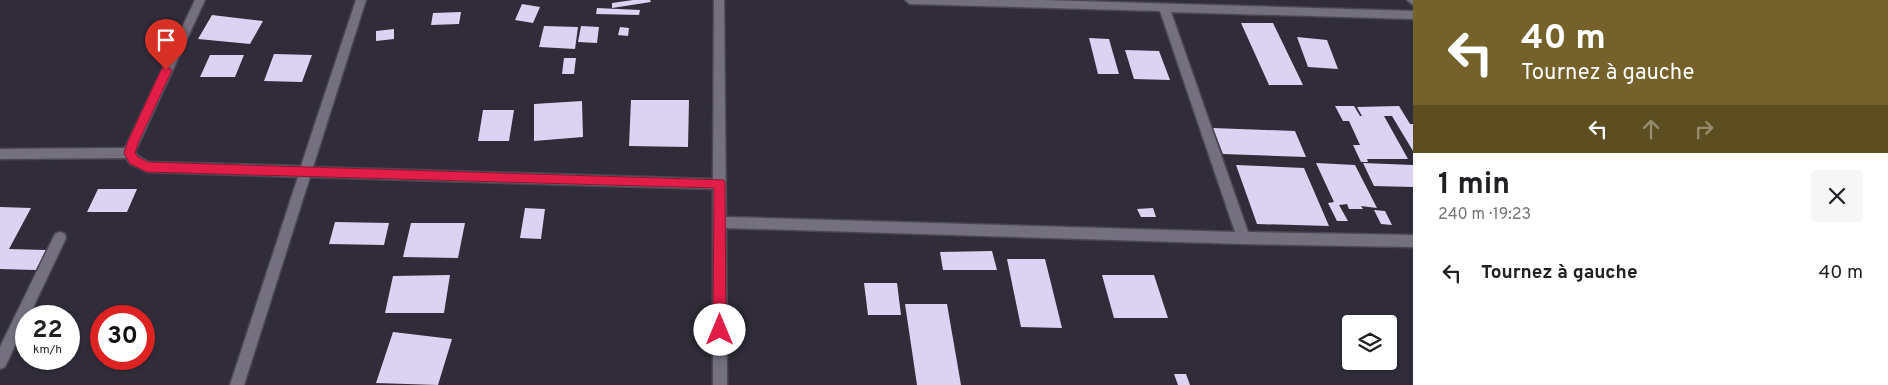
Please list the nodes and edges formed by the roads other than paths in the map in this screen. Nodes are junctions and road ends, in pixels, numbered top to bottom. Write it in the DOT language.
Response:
graph roads {
  1 [pos="200,0"];
  2 [pos="361,0"];
  3 [pos="719,0"];
  4 [pos="910,0"];
  5 [pos="1035,2"];
  6 [pos="1187,4"];
  7 [pos="1164,8"];
  8 [pos="1413,16"];
  9 [pos="130,153"];
  10 [pos="0,154"];
  11 [pos="306,172"];
  12 [pos="720,184"];
  13 [pos="720,222"];
  14 [pos="60,238"];
  15 [pos="1244,238"];
  16 [pos="1413,240"];
  17 [pos="0,362"];
  18 [pos="237,385"];
  19 [pos="720,385"];
  1 -- 9 [label="street"];
  2 -- 11 [label="street"];
  3 -- 12 [label="street"];
  4 -- 5 [label="street"];
  5 -- 7 [label="street"];
  6 -- 7 [label="street"];
  6 -- 8 [label="street"];
  7 -- 15 [label="street"];
  9 -- 10 [label="street"];
  9 -- 11 [label="street"];
  11 -- 12 [label="street"];
  11 -- 18 [label="street"];
  12 -- 13 [label="street"];
  13 -- 15 [label="street"];
  13 -- 19 [label="street"];
  14 -- 17 [label="street"];
  15 -- 16 [label="street"];
}
